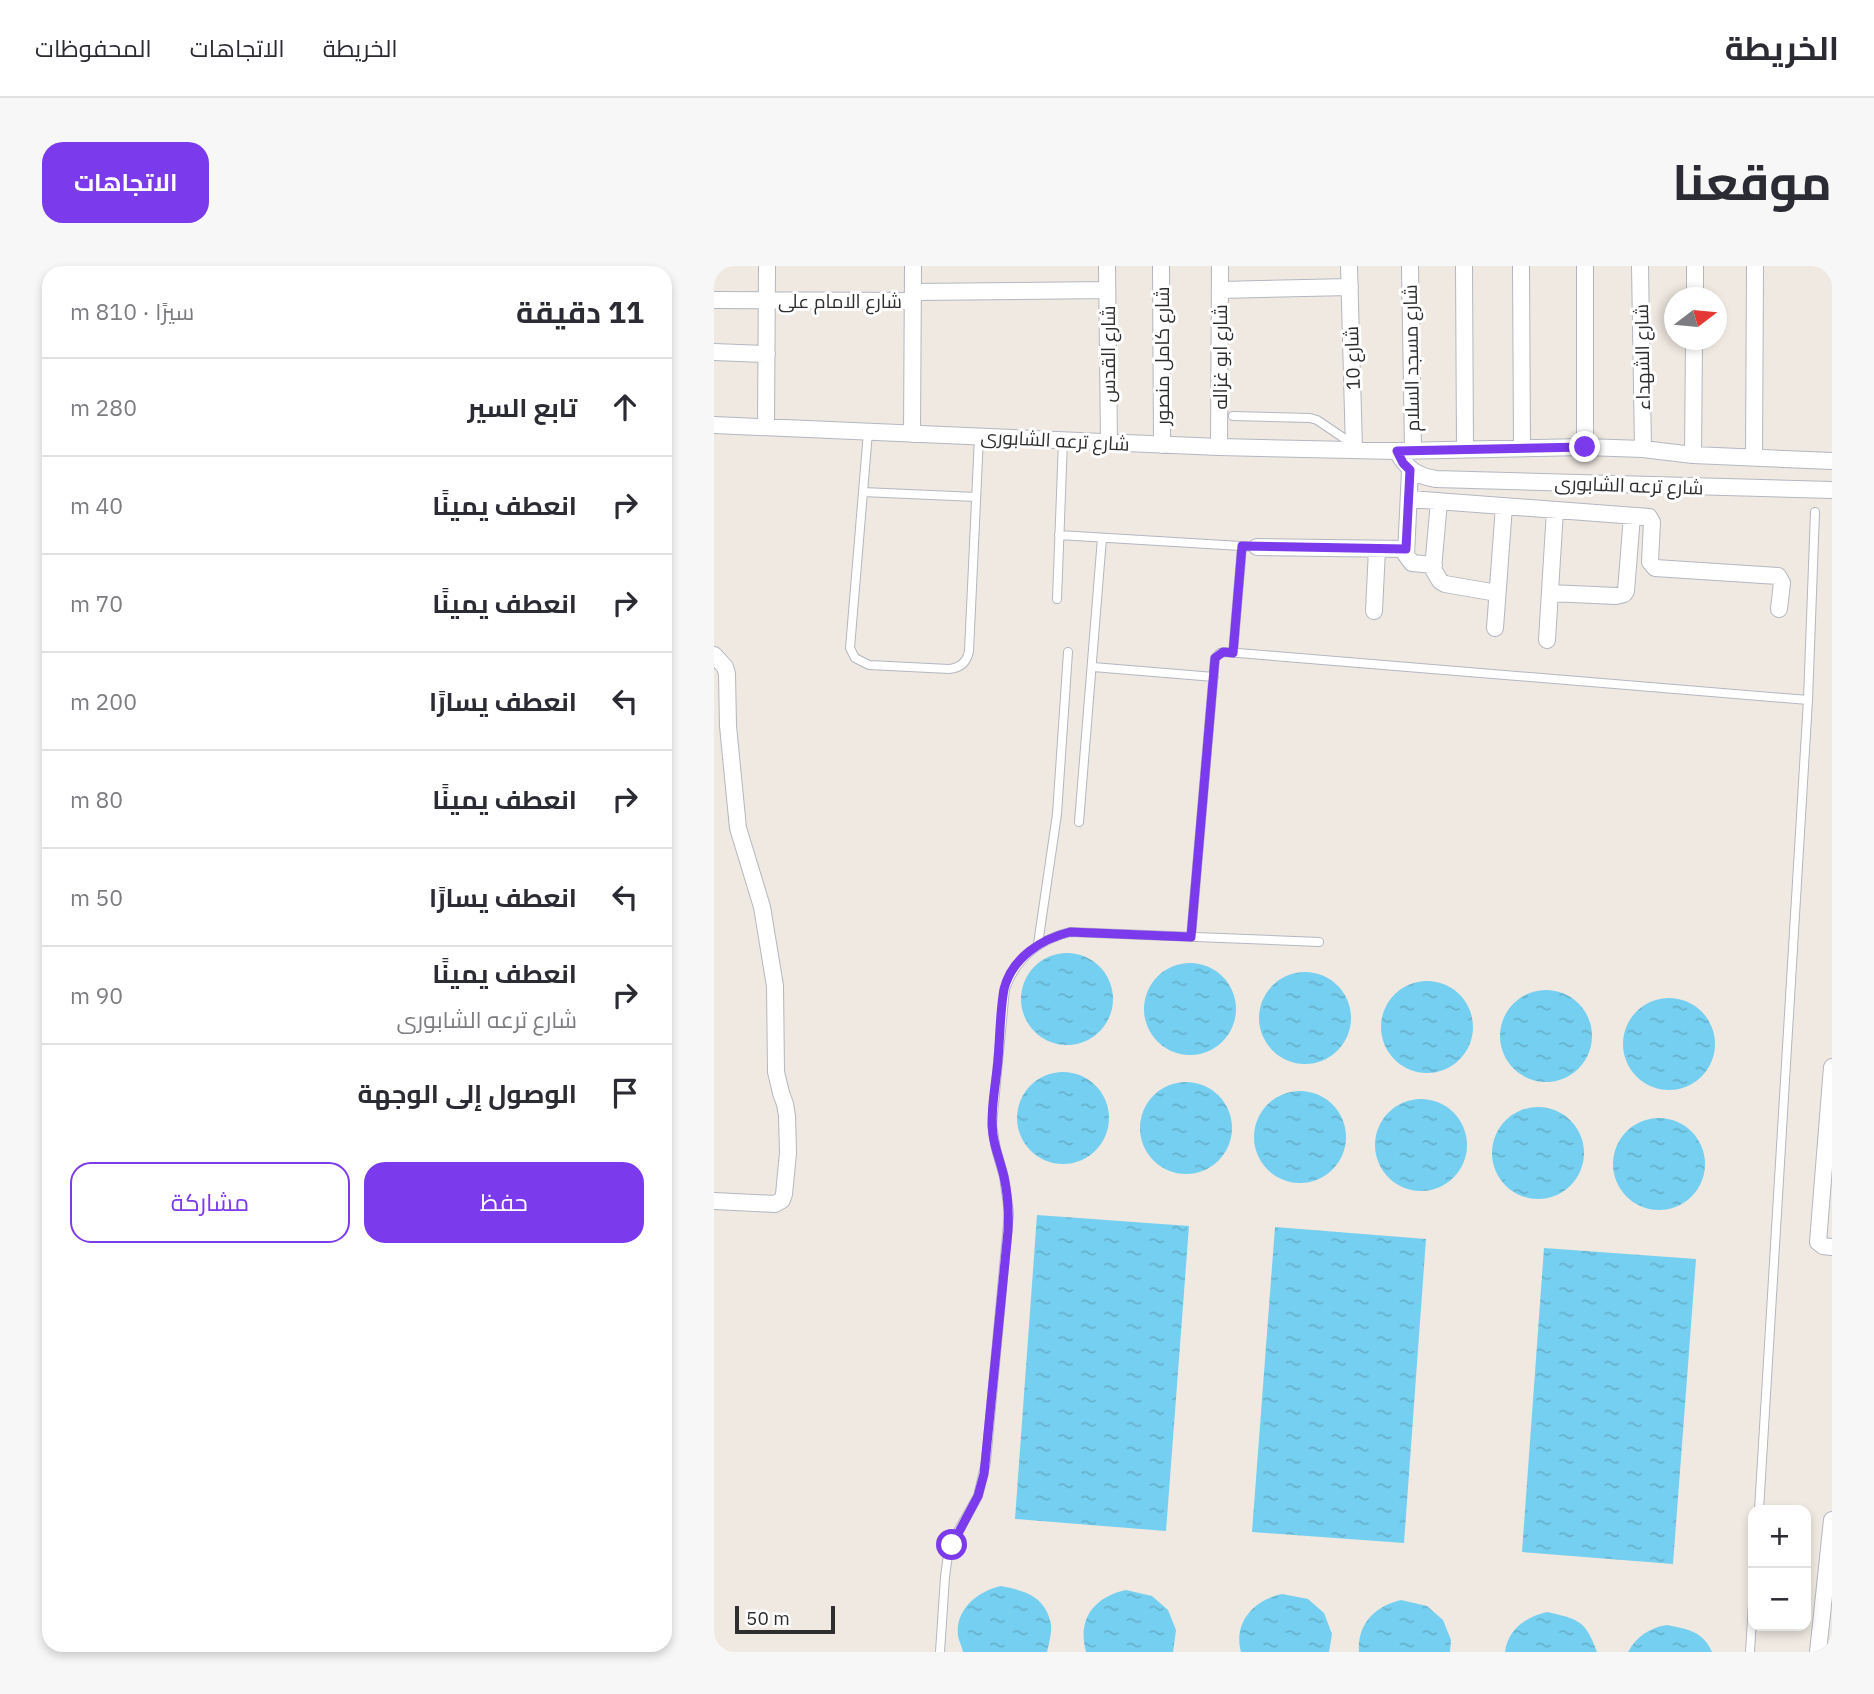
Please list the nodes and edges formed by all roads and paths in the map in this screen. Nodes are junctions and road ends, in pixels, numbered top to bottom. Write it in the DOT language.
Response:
graph roads {
  1 [pos="767,266"];
  2 [pos="913,266"];
  3 [pos="1107,266"];
  4 [pos="1161,266"];
  5 [pos="1220,266"];
  6 [pos="1349,266"];
  7 [pos="1410,266"];
  8 [pos="1464,266"];
  9 [pos="1521,266"];
  10 [pos="1585,266"];
  11 [pos="1640,266"];
  12 [pos="1695,266"];
  13 [pos="1755,266"];
  14 [pos="1350,287"];
  15 [pos="1695,287"];
  16 [pos="1107,290"];
  17 [pos="1220,290"];
  18 [pos="913,296"];
  19 [pos="714,300"];
  20 [pos="766,302"];
  21 [pos="1695,350"];
  22 [pos="714,352"];
  23 [pos="767,354"];
  24 [pos="1233,416"];
  25 [pos="714,425"];
  26 [pos="766,427"];
  27 [pos="868,432"];
  28 [pos="912,434"];
  29 [pos="979,437"];
  30 [pos="1063,441"];
  31 [pos="1109,443"];
  32 [pos="1162,446"];
  33 [pos="1219,447"];
  34 [pos="1585,447"];
  35 [pos="1354,448"];
  36 [pos="1522,448"];
  37 [pos="1465,449"];
  38 [pos="1643,449"];
  39 [pos="1405,450"];
  40 [pos="1693,455"];
  41 [pos="1754,457"];
  42 [pos="1832,461"];
  43 [pos="1410,470"];
  44 [pos="1832,490"];
  45 [pos="863,492"];
  46 [pos="976,497"];
  47 [pos="1410,499"];
  48 [pos="1439,501"];
  49 [pos="1504,506"];
  50 [pos="1555,510"];
  51 [pos="1815,512"];
  52 [pos="1632,516"];
  53 [pos="1059,535"];
  54 [pos="1102,538"];
  55 [pos="1249,547"];
  56 [pos="1377,549"];
  57 [pos="1406,549"];
  58 [pos="1434,565"];
  59 [pos="1497,593"];
  60 [pos="1550,593"];
  61 [pos="1057,599"];
  62 [pos="1779,609"];
  63 [pos="1374,611"];
  64 [pos="1495,628"];
  65 [pos="1546,639"];
  66 [pos="1068,652"];
  67 [pos="1233,653"];
  68 [pos="714,655"];
  69 [pos="1093,667"];
  70 [pos="1214,677"];
  71 [pos="1808,700"];
  72 [pos="1079,822"];
  73 [pos="1191,937"];
  74 [pos="1319,942"];
  75 [pos="1038,944"];
  76 [pos="1832,1068"];
  77 [pos="1830,1112"];
  78 [pos="1827,1173"];
  79 [pos="714,1201"];
  80 [pos="1826,1220"];
  81 [pos="1826,1246"];
  82 [pos="1759,1505"];
  83 [pos="1832,1520"];
  84 [pos="1826,1630"];
  85 [pos="1751,1631"];
  86 [pos="940,1652"];
  87 [pos="1750,1652"];
  88 [pos="1818,1652"];
  1 -- 20 [label="street"];
  2 -- 18 [label="street"];
  3 -- 16 [label="street, شارع القدس"];
  4 -- 32 [label="street, شارع كامل منصور"];
  5 -- 17 [label="street, شارع ابو غزاله"];
  6 -- 14 [label="street, شارع 10"];
  7 -- 39 [label="street, شارع مسجد السلام"];
  8 -- 37 [label="street"];
  9 -- 36 [label="street"];
  10 -- 34 [label="street"];
  11 -- 38 [label="street, شارع الشهداء"];
  12 -- 15 [label="street"];
  13 -- 41 [label="street"];
  14 -- 17 [label="street"];
  14 -- 35 [label="street, شارع 10"];
  16 -- 18 [label="street, شارع الامام على"];
  16 -- 31 [label="street, شارع القدس"];
  17 -- 33 [label="street, شارع ابو غزاله"];
  18 -- 20 [label="street, شارع الامام على"];
  18 -- 28 [label="street"];
  19 -- 20 [label="street, شارع الامام على"];
  20 -- 23 [label="street"];
  21 -- 40 [label="street"];
  22 -- 23 [label="street"];
  23 -- 26 [label="street"];
  24 -- 35 [label="lane"];
  25 -- 26 [label="street, شارع ترعه الشابورى"];
  26 -- 27 [label="street, شارع ترعه الشابورى"];
  27 -- 28 [label="street, شارع ترعه الشابورى"];
  27 -- 45 [label="lane"];
  28 -- 29 [label="street, شارع ترعه الشابورى"];
  29 -- 30 [label="street, شارع ترعه الشابورى"];
  29 -- 46 [label="lane"];
  30 -- 31 [label="street, شارع ترعه الشابورى"];
  30 -- 53 [label="lane"];
  31 -- 32 [label="street, شارع ترعه الشابورى"];
  32 -- 33 [label="street, شارع ترعه الشابورى"];
  33 -- 35 [label="street, شارع ترعه الشابورى"];
  34 -- 36 [label="street, شارع ترعه الشابورى"];
  34 -- 38 [label="street, شارع ترعه الشابورى"];
  35 -- 39 [label="street, شارع ترعه الشابورى"];
  36 -- 37 [label="street, شارع ترعه الشابورى"];
  37 -- 39 [label="street, شارع ترعه الشابورى"];
  38 -- 40 [label="street, شارع ترعه الشابورى"];
  39 -- 43 [label="street"];
  40 -- 41 [label="street, شارع ترعه الشابورى"];
  41 -- 42 [label="street, شارع ترعه الشابورى"];
  43 -- 44 [label="street, شارع ترعه الشابورى"];
  43 -- 47 [label="street"];
  45 -- 46 [label="lane"];
  45 -- 46 [label="lane"];
  47 -- 48 [label="street"];
  47 -- 57 [label="street"];
  48 -- 49 [label="street"];
  48 -- 58 [label="street"];
  49 -- 50 [label="street"];
  49 -- 59 [label="street"];
  50 -- 52 [label="street"];
  50 -- 60 [label="street"];
  51 -- 71 [label="lane"];
  52 -- 60 [label="street"];
  52 -- 62 [label="street"];
  53 -- 54 [label="lane"];
  53 -- 61 [label="lane"];
  54 -- 55 [label="lane"];
  54 -- 69 [label="lane"];
  55 -- 56 [label="street"];
  55 -- 67 [label="lane"];
  56 -- 57 [label="street"];
  56 -- 63 [label="street"];
  57 -- 58 [label="street"];
  58 -- 59 [label="street"];
  59 -- 64 [label="street"];
  60 -- 65 [label="street"];
  66 -- 75 [label="lane"];
  67 -- 70 [label="lane"];
  67 -- 71 [label="lane"];
  68 -- 79 [label="street"];
  69 -- 70 [label="lane"];
  69 -- 72 [label="lane"];
  70 -- 73 [label="lane"];
  71 -- 82 [label="lane"];
  73 -- 74 [label="lane"];
  73 -- 75 [label="lane"];
  75 -- 86 [label="lane"];
  76 -- 77 [label="street"];
  77 -- 78 [label="street"];
  78 -- 80 [label="street"];
  80 -- 81 [label="street"];
  83 -- 84 [label="street"];
  84 -- 88 [label="street"];
  85 -- 87 [label="lane"];
}
